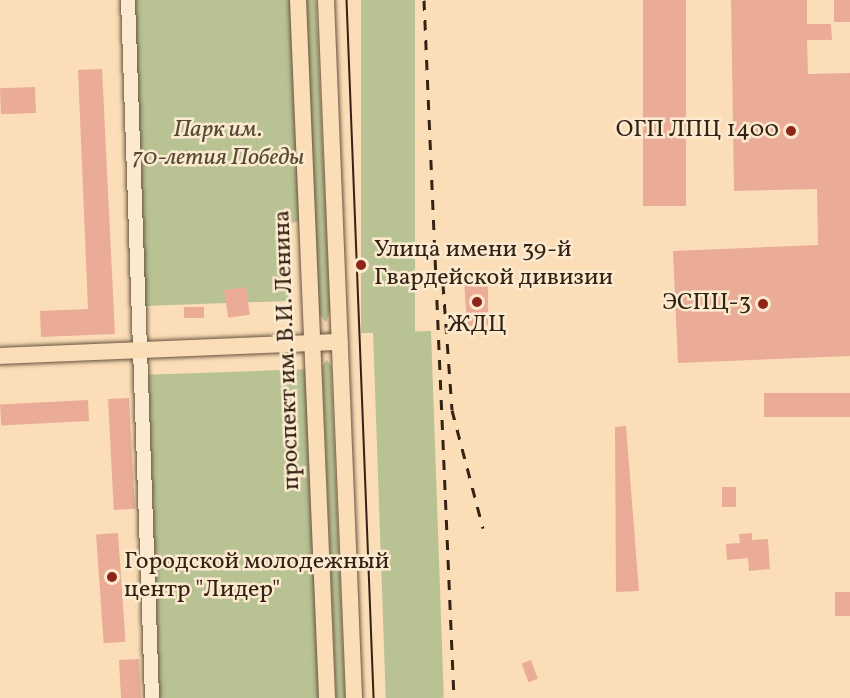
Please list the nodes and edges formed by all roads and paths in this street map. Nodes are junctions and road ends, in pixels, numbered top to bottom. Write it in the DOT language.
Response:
graph roads {
  1 [pos="128,0"];
  2 [pos="298,0"];
  3 [pos="326,0"];
  4 [pos="340,342"];
  5 [pos="311,343"];
  6 [pos="142,352"];
  7 [pos="0,356"];
  8 [pos="152,698"];
  9 [pos="327,698"];
  10 [pos="354,698"];
  1 -- 6 [label="street"];
  2 -- 5 [label="main road, проспект им. В.И. Ленина"];
  3 -- 4 [label="main road"];
  4 -- 5 [label="main road"];
  4 -- 10 [label="main road"];
  5 -- 6 [label="main road"];
  5 -- 9 [label="main road, проспект им. В.И. Ленина"];
  6 -- 7 [label="main road"];
  6 -- 8 [label="street"];
}
